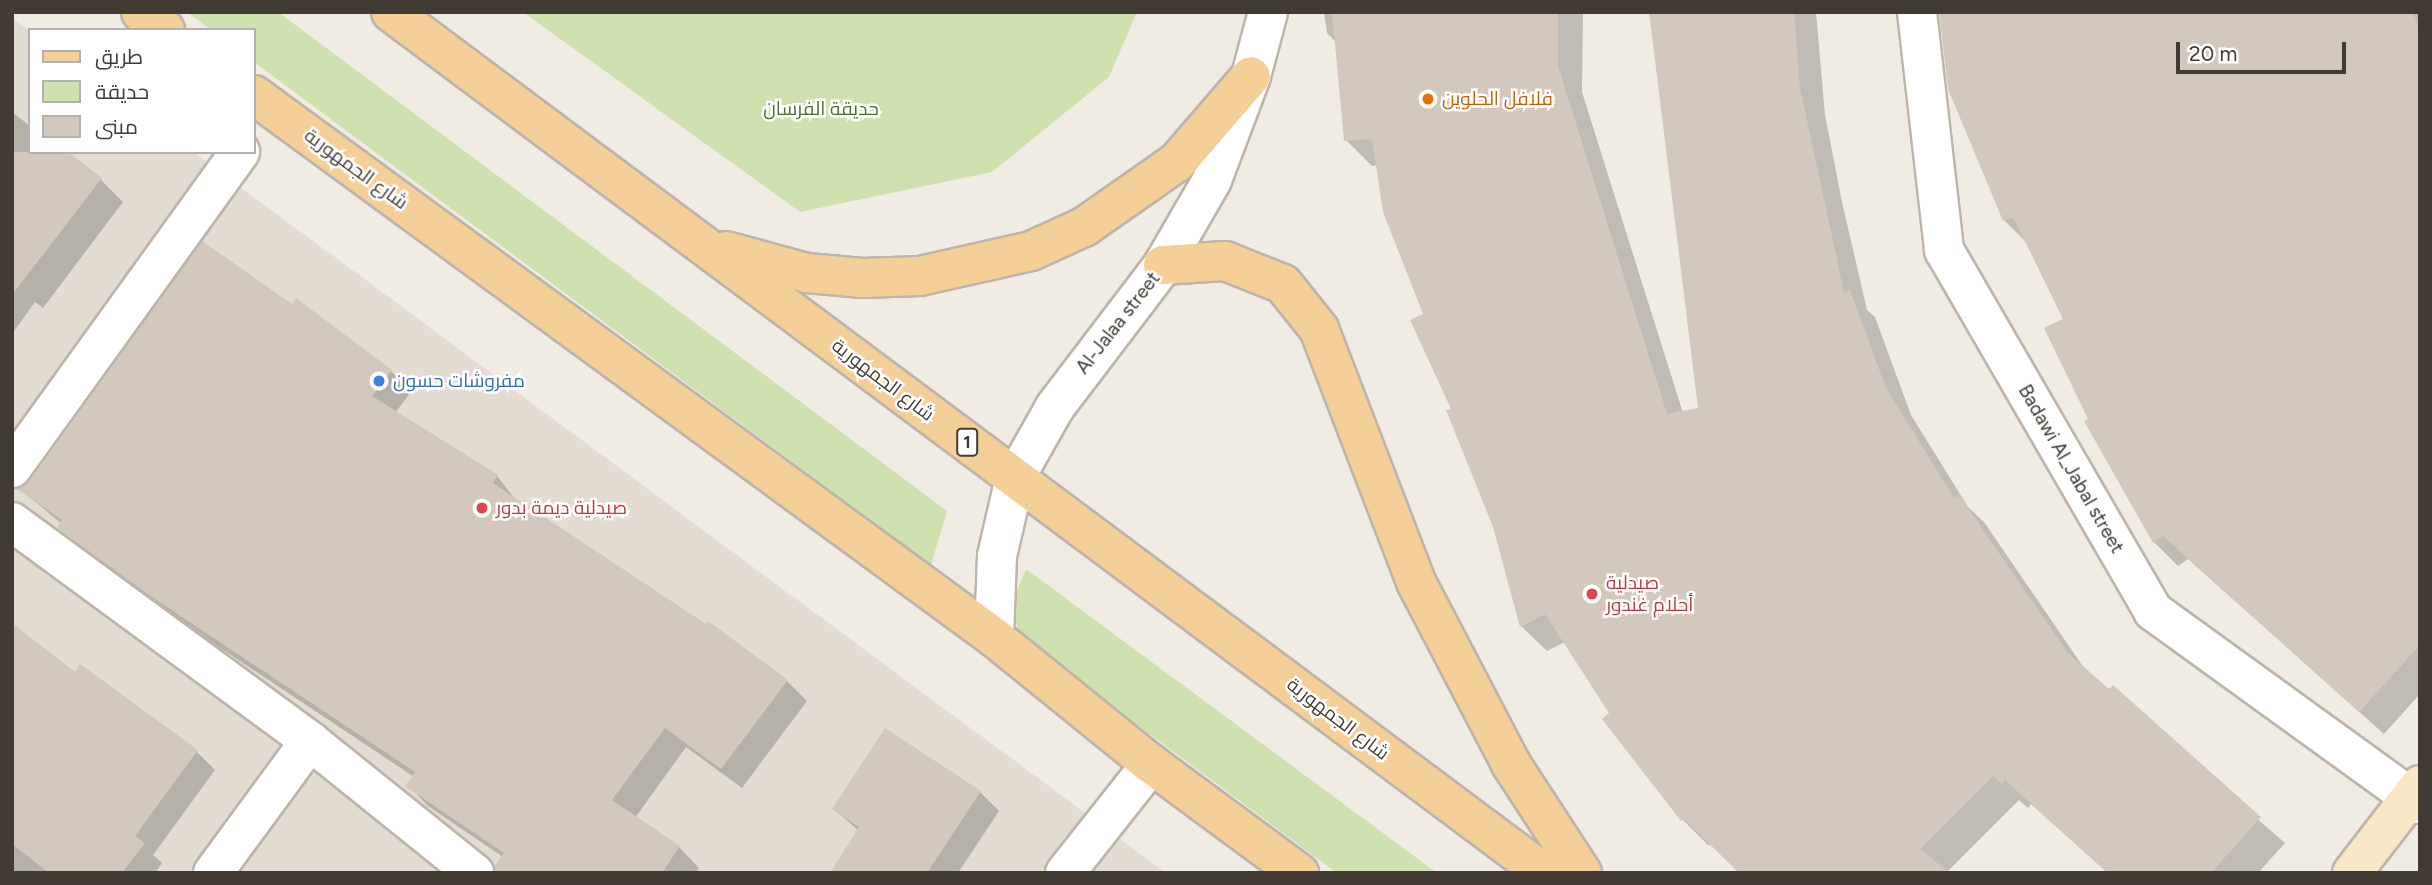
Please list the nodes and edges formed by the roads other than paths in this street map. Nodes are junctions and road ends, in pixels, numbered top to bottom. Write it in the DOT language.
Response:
graph roads {
  1 [pos="141,12"];
  2 [pos="391,12"];
  3 [pos="1268,12"];
  4 [pos="1917,12"];
  5 [pos="162,28"];
  6 [pos="1251,76"];
  7 [pos="260,112"];
  8 [pos="239,154"];
  9 [pos="698,241"];
  10 [pos="1163,265"];
  11 [pos="12,468"];
  12 [pos="1015,478"];
  13 [pos="12,522"];
  14 [pos="994,637"];
  15 [pos="310,741"];
  16 [pos="1151,764"];
  17 [pos="2417,795"];
  18 [pos="213,873"];
  19 [pos="474,873"];
  20 [pos="1065,873"];
  21 [pos="1298,873"];
  22 [pos="1544,873"];
  23 [pos="1582,873"];
  24 [pos="2352,873"];
  1 -- 5 [label="main road"];
  2 -- 9 [label="main road, شارع الجمهورية / 1"];
  3 -- 6 [label="street, Al-Jalaa street"];
  4 -- 17 [label="street, Badawi Al_Jabal street"];
  6 -- 9 [label="main road"];
  6 -- 10 [label="street, Al-Jalaa street"];
  7 -- 14 [label="main road, شارع الجمهورية"];
  8 -- 11 [label="street"];
  9 -- 12 [label="main road, شارع الجمهورية / 1"];
  10 -- 12 [label="street, Al-Jalaa street"];
  10 -- 23 [label="main road"];
  12 -- 14 [label="street, Al-Jalaa street"];
  12 -- 22 [label="main road, شارع الجمهورية / 1"];
  13 -- 15 [label="street"];
  14 -- 16 [label="main road, شارع الجمهورية"];
  15 -- 18 [label="street"];
  15 -- 19 [label="street"];
  16 -- 20 [label="street"];
  16 -- 21 [label="main road, شارع الجمهورية"];
  17 -- 24 [label="street"];
}
